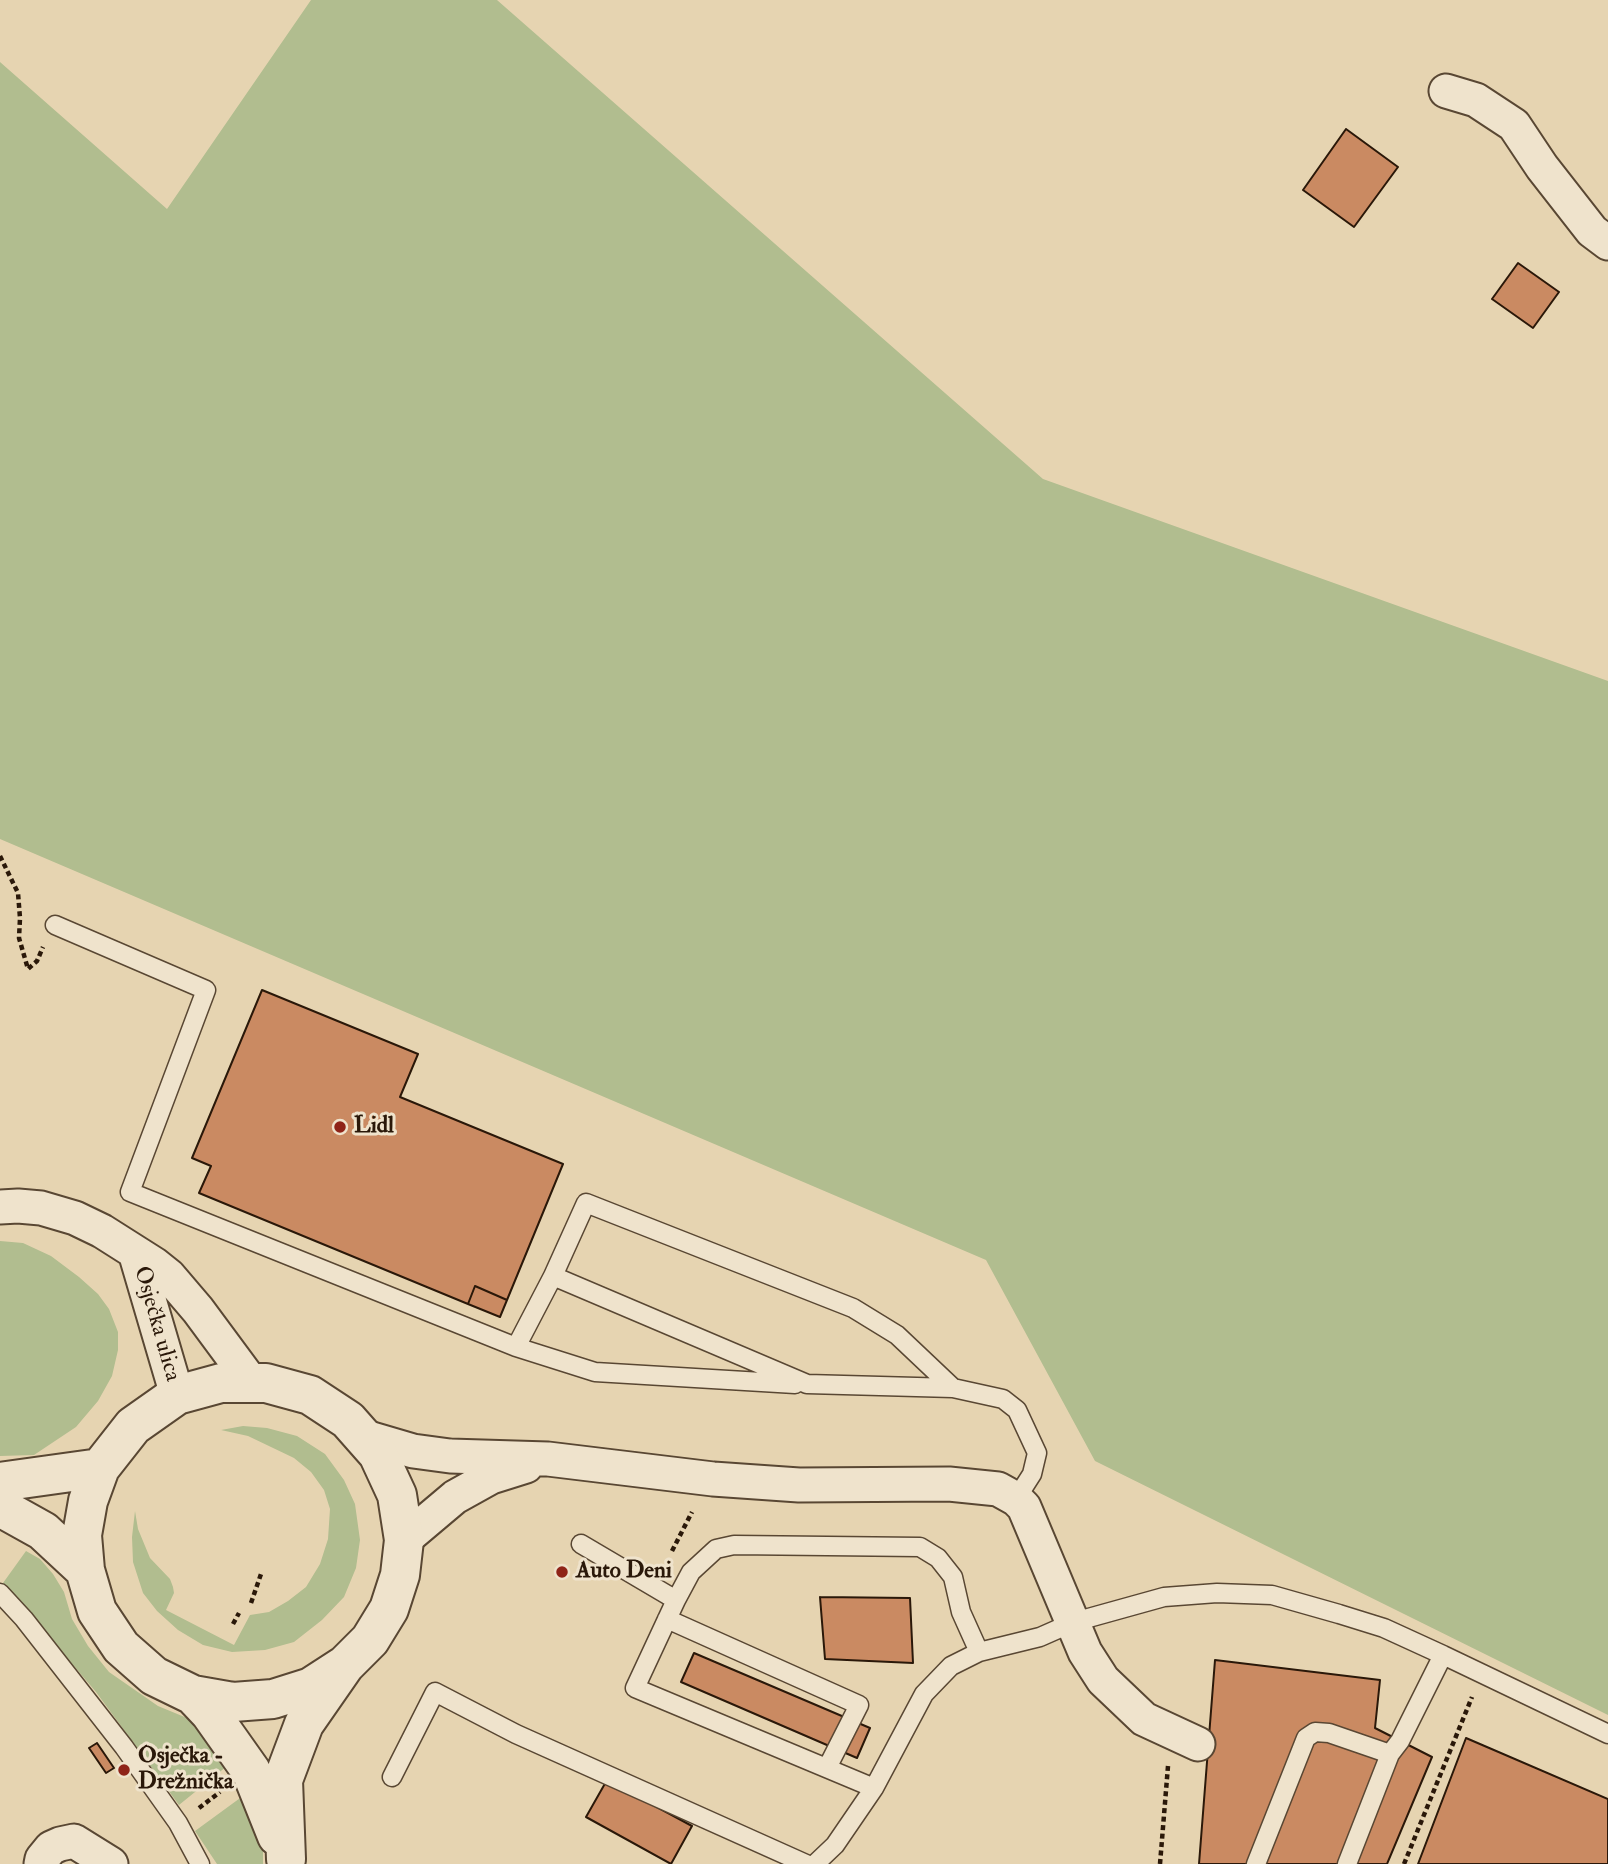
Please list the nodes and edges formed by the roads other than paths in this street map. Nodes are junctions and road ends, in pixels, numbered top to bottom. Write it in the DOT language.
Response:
graph roads {
  1 [pos="1446,91"];
  2 [pos="1608,243"];
  3 [pos="55,925"];
  4 [pos="0,1207"];
  5 [pos="135,1252"];
  6 [pos="553,1276"];
  7 [pos="516,1347"];
  8 [pos="252,1383"];
  9 [pos="807,1384"];
  10 [pos="953,1388"];
  11 [pos="177,1395"];
  12 [pos="362,1436"];
  13 [pos="548,1458"];
  14 [pos="100,1468"];
  15 [pos="0,1482"];
  16 [pos="1016,1499"];
  17 [pos="0,1507"];
  18 [pos="404,1540"];
  19 [pos="581,1544"];
  20 [pos="85,1570"];
  21 [pos="0,1593"];
  22 [pos="676,1600"];
  23 [pos="667,1619"];
  24 [pos="1074,1622"];
  25 [pos="979,1652"];
  26 [pos="1443,1655"];
  27 [pos="345,1665"];
  28 [pos="193,1695"];
  29 [pos="1608,1734"];
  30 [pos="1183,1751"];
  31 [pos="1391,1754"];
  32 [pos="827,1768"];
  33 [pos="392,1777"];
  34 [pos="874,1788"];
  35 [pos="287,1862"];
  36 [pos="41,1864"];
  37 [pos="111,1864"];
  38 [pos="200,1864"];
  39 [pos="806,1864"];
  40 [pos="815,1864"];
  41 [pos="1256,1864"];
  42 [pos="1347,1864"];
  1 -- 2 [label="street"];
  3 -- 7 [label="lane"];
  4 -- 5 [label="street, Osječka ulica"];
  5 -- 8 [label="street, Osječka ulica"];
  5 -- 11 [label="street, Osječka ulica"];
  6 -- 7 [label="lane"];
  6 -- 9 [label="lane"];
  6 -- 10 [label="lane"];
  7 -- 9 [label="lane"];
  8 -- 11 [label="street, Osječka ulica"];
  8 -- 12 [label="street, Osječka ulica"];
  9 -- 10 [label="lane"];
  10 -- 16 [label="lane"];
  11 -- 14 [label="street, Osječka ulica"];
  12 -- 13 [label="street"];
  12 -- 18 [label="street, Osječka ulica"];
  13 -- 16 [label="street"];
  13 -- 18 [label="street"];
  14 -- 15 [label="street"];
  14 -- 20 [label="street, Osječka ulica"];
  16 -- 24 [label="street"];
  17 -- 20 [label="street"];
  18 -- 27 [label="street, Osječka ulica"];
  19 -- 22 [label="lane"];
  20 -- 28 [label="street, Osječka ulica"];
  21 -- 38 [label="lane"];
  22 -- 23 [label="lane"];
  22 -- 25 [label="lane"];
  23 -- 32 [label="lane"];
  23 -- 32 [label="lane"];
  24 -- 25 [label="lane"];
  24 -- 26 [label="lane"];
  24 -- 30 [label="street"];
  25 -- 34 [label="lane"];
  26 -- 29 [label="lane"];
  26 -- 31 [label="lane"];
  27 -- 28 [label="street, Osječka ulica"];
  27 -- 35 [label="street, Osječka ulica"];
  28 -- 35 [label="street, Osječka ulica"];
  31 -- 41 [label="lane"];
  31 -- 42 [label="lane"];
  32 -- 34 [label="lane"];
  33 -- 39 [label="lane"];
  34 -- 40 [label="lane"];
  36 -- 37 [label="street"];
}
